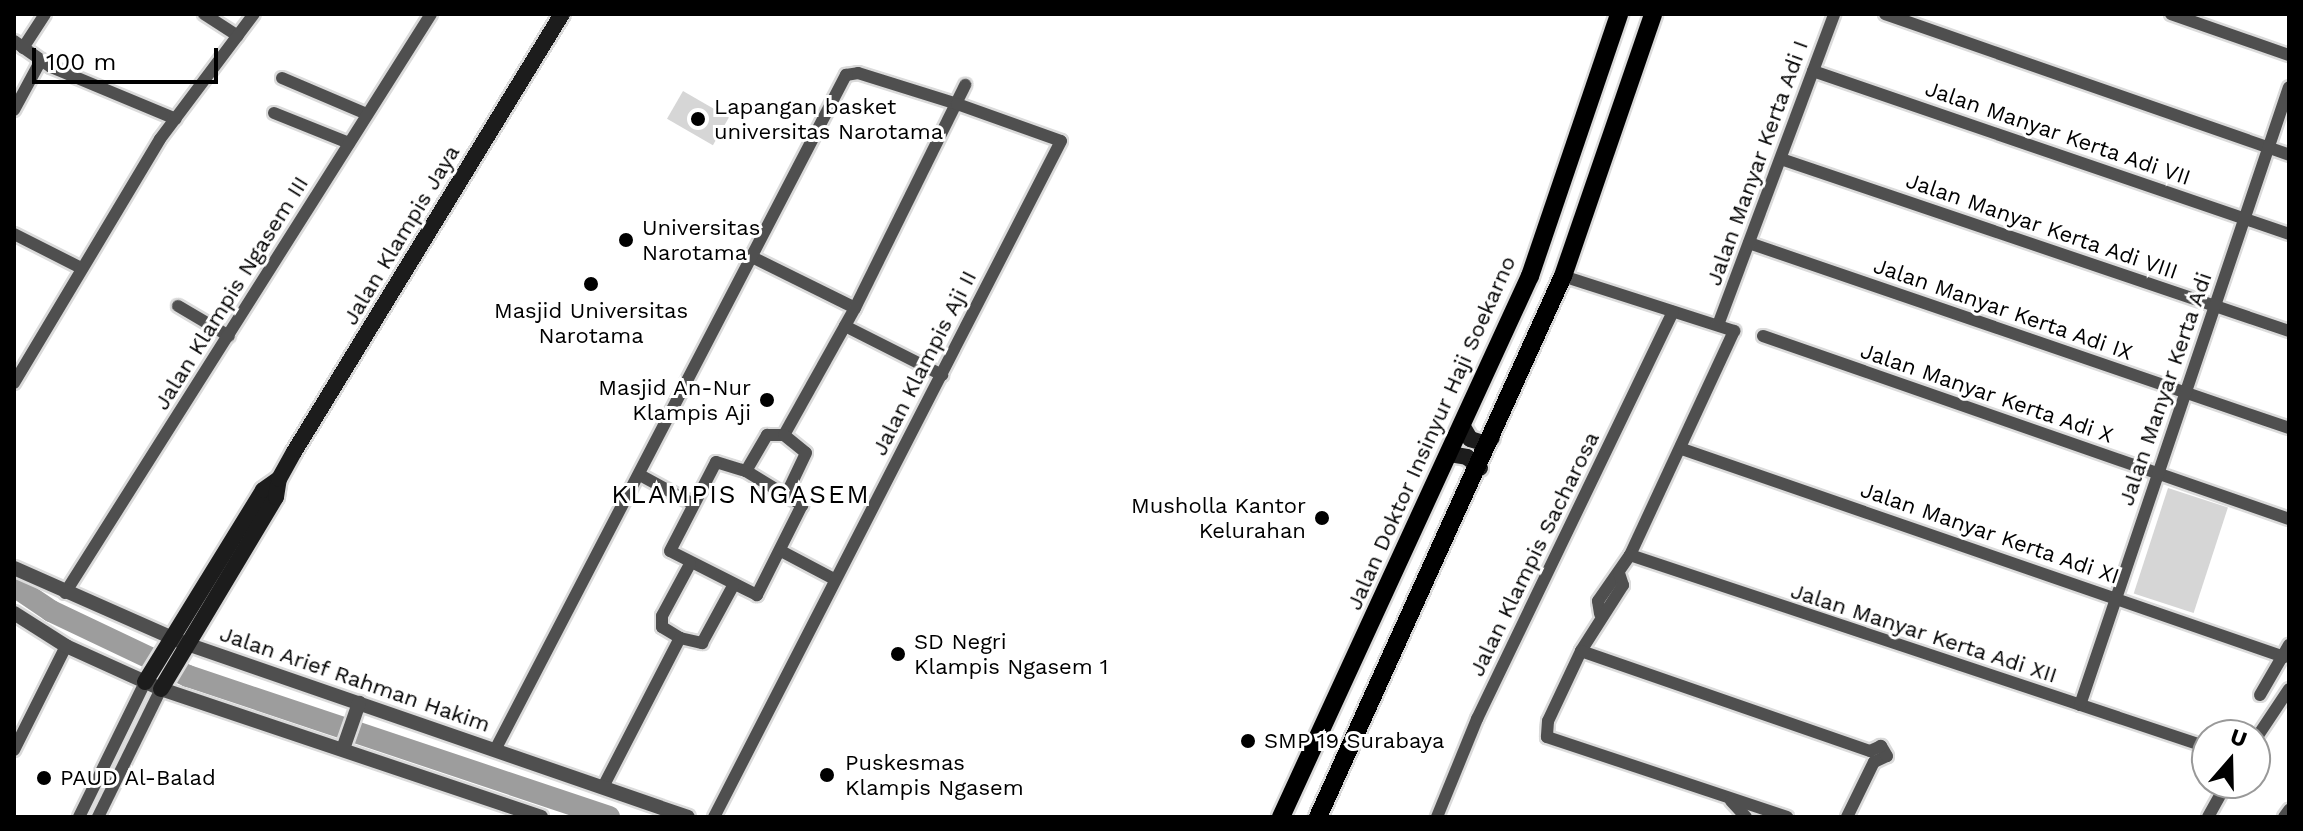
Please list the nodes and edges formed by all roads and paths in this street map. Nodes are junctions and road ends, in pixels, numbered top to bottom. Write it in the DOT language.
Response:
graph roads {
  1 [pos="45,14"];
  2 [pos="204,14"];
  3 [pos="254,14"];
  4 [pos="431,14"];
  5 [pos="562,14"];
  6 [pos="1619,14"];
  7 [pos="1653,14"];
  8 [pos="1834,14"];
  9 [pos="1885,14"];
  10 [pos="2171,14"];
  11 [pos="238,36"];
  12 [pos="18,44"];
  13 [pos="2289,55"];
  14 [pos="41,60"];
  15 [pos="1813,71"];
  16 [pos="282,78"];
  17 [pos="965,85"];
  18 [pos="2289,87"];
  19 [pos="957,104"];
  20 [pos="14,110"];
  21 [pos="274,113"];
  22 [pos="367,114"];
  23 [pos="176,119"];
  24 [pos="349,143"];
  25 [pos="2268,147"];
  26 [pos="2289,155"];
  27 [pos="1781,159"];
  28 [pos="2244,217"];
  29 [pos="14,234"];
  30 [pos="2289,234"];
  31 [pos="1749,243"];
  32 [pos="750,256"];
  33 [pos="81,268"];
  34 [pos="1563,276"];
  35 [pos="178,306"];
  36 [pos="2214,306"];
  37 [pos="855,308"];
  38 [pos="1673,312"];
  39 [pos="1718,325"];
  40 [pos="845,326"];
  41 [pos="2289,331"];
  42 [pos="229,336"];
  43 [pos="1763,336"];
  44 [pos="942,375"];
  45 [pos="14,383"];
  46 [pos="2184,393"];
  47 [pos="1462,425"];
  48 [pos="2289,428"];
  49 [pos="784,435"];
  50 [pos="1492,438"];
  51 [pos="1682,449"];
  52 [pos="1450,454"];
  53 [pos="1480,468"];
  54 [pos="746,471"];
  55 [pos="2158,473"];
  56 [pos="640,475"];
  57 [pos="787,493"];
  58 [pos="693,504"];
  59 [pos="2289,519"];
  60 [pos="781,551"];
  61 [pos="1630,555"];
  62 [pos="690,564"];
  63 [pos="14,568"];
  64 [pos="834,579"];
  65 [pos="733,586"];
  66 [pos="65,593"];
  67 [pos="2117,598"];
  68 [pos="14,613"];
  69 [pos="680,638"];
  70 [pos="175,644"];
  71 [pos="66,646"];
  72 [pos="1581,651"];
  73 [pos="2286,651"];
  74 [pos="156,680"];
  75 [pos="2289,689"];
  76 [pos="2260,695"];
  77 [pos="2080,705"];
  78 [pos="358,706"];
  79 [pos="2269,719"];
  80 [pos="125,720"];
  81 [pos="143,728"];
  82 [pos="2191,742"];
  83 [pos="343,749"];
  84 [pos="14,750"];
  85 [pos="495,750"];
  86 [pos="603,787"];
  87 [pos="1729,798"];
  88 [pos="2289,810"];
  89 [pos="2210,814"];
  90 [pos="79,817"];
  91 [pos="98,817"];
  92 [pos="541,817"];
  93 [pos="688,817"];
  94 [pos="714,817"];
  95 [pos="1281,817"];
  96 [pos="1318,817"];
  97 [pos="1437,817"];
  98 [pos="1746,817"];
  99 [pos="1787,817"];
  100 [pos="1847,817"];
  101 [pos="2224,817"];
  102 [pos="2284,817"];
  1 -- 12 [label="street"];
  2 -- 11 [label="street"];
  3 -- 11 [label="street"];
  4 -- 22 [label="street, Jalan Klampis Ngasem III"];
  5 -- 70 [label="main road, Jalan Klampis Jaya"];
  6 -- 47 [label="main road, Jalan Doktor Insinyur Haji Soekarno"];
  7 -- 34 [label="main road"];
  8 -- 15 [label="street, Jalan Manyar Kerta Adi I"];
  9 -- 25 [label="street"];
  10 -- 13 [label="street"];
  11 -- 23 [label="street"];
  12 -- 14 [label="street"];
  14 -- 20 [label="street"];
  14 -- 23 [label="street"];
  15 -- 27 [label="street, Jalan Manyar Kerta Adi I"];
  15 -- 28 [label="street, Jalan Manyar Kerta Adi VII"];
  16 -- 22 [label="street"];
  17 -- 19 [label="street"];
  18 -- 25 [label="street, Jalan Manyar Kerta Adi"];
  19 -- 32 [label="street"];
  19 -- 37 [label="street"];
  19 -- 44 [label="street, Jalan Klampis Aji II"];
  21 -- 24 [label="street"];
  22 -- 24 [label="street, Jalan Klampis Ngasem III"];
  23 -- 33 [label="street"];
  24 -- 42 [label="street, Jalan Klampis Ngasem III"];
  25 -- 26 [label="street"];
  25 -- 28 [label="street, Jalan Manyar Kerta Adi"];
  27 -- 31 [label="street, Jalan Manyar Kerta Adi I"];
  27 -- 36 [label="street, Jalan Manyar Kerta Adi VIII"];
  28 -- 30 [label="street, Jalan Manyar Kerta Adi VII"];
  28 -- 36 [label="street, Jalan Manyar Kerta Adi"];
  29 -- 33 [label="street"];
  31 -- 39 [label="street, Jalan Manyar Kerta Adi I"];
  31 -- 46 [label="street, Jalan Manyar Kerta Adi IX"];
  32 -- 37 [label="street"];
  32 -- 56 [label="street"];
  33 -- 45 [label="street"];
  34 -- 38 [label="street"];
  34 -- 50 [label="main road"];
  35 -- 42 [label="street"];
  36 -- 41 [label="street, Jalan Manyar Kerta Adi VIII"];
  36 -- 46 [label="street, Jalan Manyar Kerta Adi"];
  37 -- 40 [label="street"];
  38 -- 39 [label="street"];
  38 -- 97 [label="street, Jalan Klampis Sacharosa"];
  39 -- 51 [label="street"];
  40 -- 44 [label="street"];
  40 -- 49 [label="street"];
  42 -- 66 [label="street, Jalan Klampis Ngasem III"];
  43 -- 55 [label="street, Jalan Manyar Kerta Adi X"];
  44 -- 64 [label="street, Jalan Klampis Aji II"];
  46 -- 48 [label="street, Jalan Manyar Kerta Adi IX"];
  46 -- 55 [label="street, Jalan Manyar Kerta Adi"];
  47 -- 50 [label="main road"];
  47 -- 52 [label="main road, Jalan Doktor Insinyur Haji Soekarno"];
  49 -- 54 [label="street"];
  49 -- 57 [label="street"];
  50 -- 53 [label="main road"];
  51 -- 61 [label="street"];
  51 -- 67 [label="street, Jalan Manyar Kerta Adi XI"];
  52 -- 53 [label="main road"];
  52 -- 95 [label="main road, Jalan Doktor Insinyur Haji Soekarno"];
  53 -- 96 [label="main road"];
  54 -- 57 [label="street"];
  54 -- 58 [label="street"];
  55 -- 59 [label="street, Jalan Manyar Kerta Adi X"];
  55 -- 67 [label="street, Jalan Manyar Kerta Adi"];
  56 -- 58 [label="street"];
  56 -- 85 [label="street"];
  57 -- 60 [label="street"];
  58 -- 62 [label="street"];
  60 -- 64 [label="street"];
  60 -- 65 [label="street"];
  61 -- 72 [label="street"];
  61 -- 77 [label="street, Jalan Manyar Kerta Adi XII"];
  62 -- 65 [label="street"];
  62 -- 69 [label="street"];
  63 -- 66 [label="street, Jalan Arief Rahman Hakim"];
  64 -- 94 [label="street, Jalan Klampis Aji II"];
  65 -- 69 [label="street"];
  66 -- 70 [label="street, Jalan Arief Rahman Hakim"];
  67 -- 73 [label="street, Jalan Manyar Kerta Adi XI"];
  67 -- 77 [label="street, Jalan Manyar Kerta Adi"];
  68 -- 71 [label="street"];
  69 -- 86 [label="street"];
  70 -- 74 [label="main road, Jalan Klampis Jaya"];
  70 -- 78 [label="street, Jalan Arief Rahman Hakim"];
  71 -- 74 [label="street"];
  71 -- 84 [label="street"];
  72 -- 87 [label="street"];
  72 -- 100 [label="street"];
  73 -- 76 [label="street"];
  74 -- 80 [label="street"];
  74 -- 81 [label="street"];
  74 -- 83 [label="street"];
  75 -- 79 [label="street"];
  77 -- 82 [label="street, Jalan Manyar Kerta Adi XII"];
  78 -- 83 [label="street"];
  78 -- 85 [label="street, Jalan Arief Rahman Hakim"];
  80 -- 81 [label="street"];
  80 -- 90 [label="street"];
  81 -- 91 [label="street"];
  83 -- 92 [label="street"];
  85 -- 86 [label="street, Jalan Arief Rahman Hakim"];
  86 -- 93 [label="street, Jalan Arief Rahman Hakim"];
  87 -- 98 [label="street"];
  87 -- 99 [label="street"];
  88 -- 102 [label="street"];
  89 -- 101 [label="street"];
}
